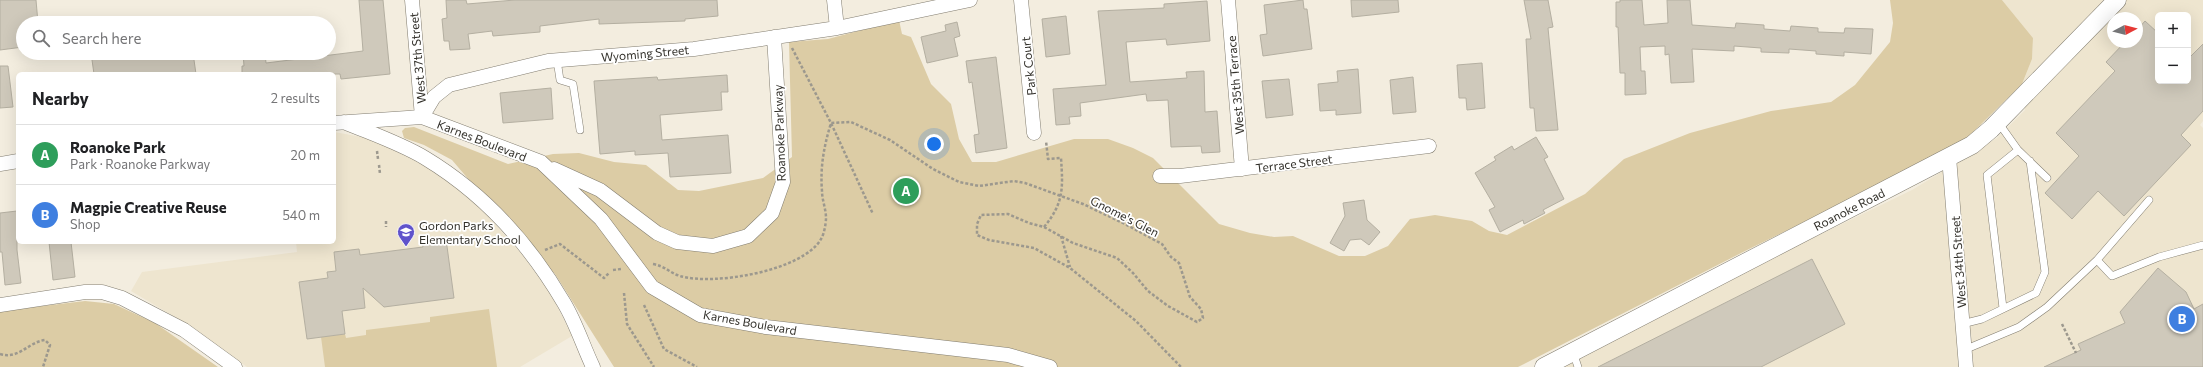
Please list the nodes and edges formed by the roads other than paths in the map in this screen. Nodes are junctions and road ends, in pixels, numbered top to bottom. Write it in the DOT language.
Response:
graph roads {
  1 [pos="412,0"];
  2 [pos="834,0"];
  3 [pos="970,0"];
  4 [pos="1021,0"];
  5 [pos="1228,0"];
  6 [pos="2117,0"];
  7 [pos="837,28"];
  8 [pos="780,36"];
  9 [pos="557,60"];
  10 [pos="422,117"];
  11 [pos="338,122"];
  12 [pos="1998,122"];
  13 [pos="580,130"];
  14 [pos="1040,135"];
  15 [pos="1428,146"];
  16 [pos="2018,150"];
  17 [pos="1949,157"];
  18 [pos="16,161"];
  19 [pos="2030,161"];
  20 [pos="541,162"];
  21 [pos="0,164"];
  22 [pos="1242,169"];
  23 [pos="1160,176"];
  24 [pos="2047,178"];
  25 [pos="2149,200"];
  26 [pos="2203,245"];
  27 [pos="2097,260"];
  28 [pos="0,305"];
  29 [pos="2003,308"];
  30 [pos="1962,324"];
  31 [pos="1964,350"];
  32 [pos="585,352"];
  33 [pos="1576,360"];
  34 [pos="235,367"];
  35 [pos="579,367"];
  36 [pos="593,367"];
  37 [pos="1050,367"];
  38 [pos="1544,367"];
  39 [pos="1966,367"];
  1 -- 10 [label="street, West 37th Street"];
  2 -- 7 [label="street"];
  3 -- 7 [label="street, Wyoming Street"];
  4 -- 14 [label="street, Park Court"];
  5 -- 22 [label="street, West 35th Terrace"];
  6 -- 12 [label="street, Roanoke Road"];
  7 -- 8 [label="street, Wyoming Street"];
  8 -- 9 [label="street, Wyoming Street"];
  8 -- 20 [label="street, Roanoke Parkway"];
  9 -- 10 [label="street, Wyoming Street"];
  9 -- 13 [label="lane"];
  10 -- 11 [label="street"];
  10 -- 20 [label="street, Karnes Boulevard"];
  11 -- 32 [label="street"];
  12 -- 16 [label="lane"];
  12 -- 17 [label="street, Roanoke Road"];
  15 -- 22 [label="street, Terrace Street"];
  16 -- 19 [label="lane"];
  16 -- 29 [label="lane"];
  17 -- 30 [label="street, West 34th Street"];
  17 -- 33 [label="street, Roanoke Road"];
  18 -- 21 [label="street"];
  19 -- 24 [label="lane"];
  19 -- 29 [label="lane"];
  20 -- 37 [label="street, Karnes Boulevard"];
  22 -- 23 [label="street, Terrace Street"];
  25 -- 27 [label="lane"];
  26 -- 27 [label="lane"];
  27 -- 31 [label="lane"];
  28 -- 34 [label="street"];
  29 -- 30 [label="lane"];
  30 -- 31 [label="street, West 34th Street"];
  31 -- 39 [label="street, West 34th Street"];
  32 -- 35 [label="street"];
  32 -- 36 [label="street"];
  33 -- 38 [label="street, Roanoke Road"];
}
